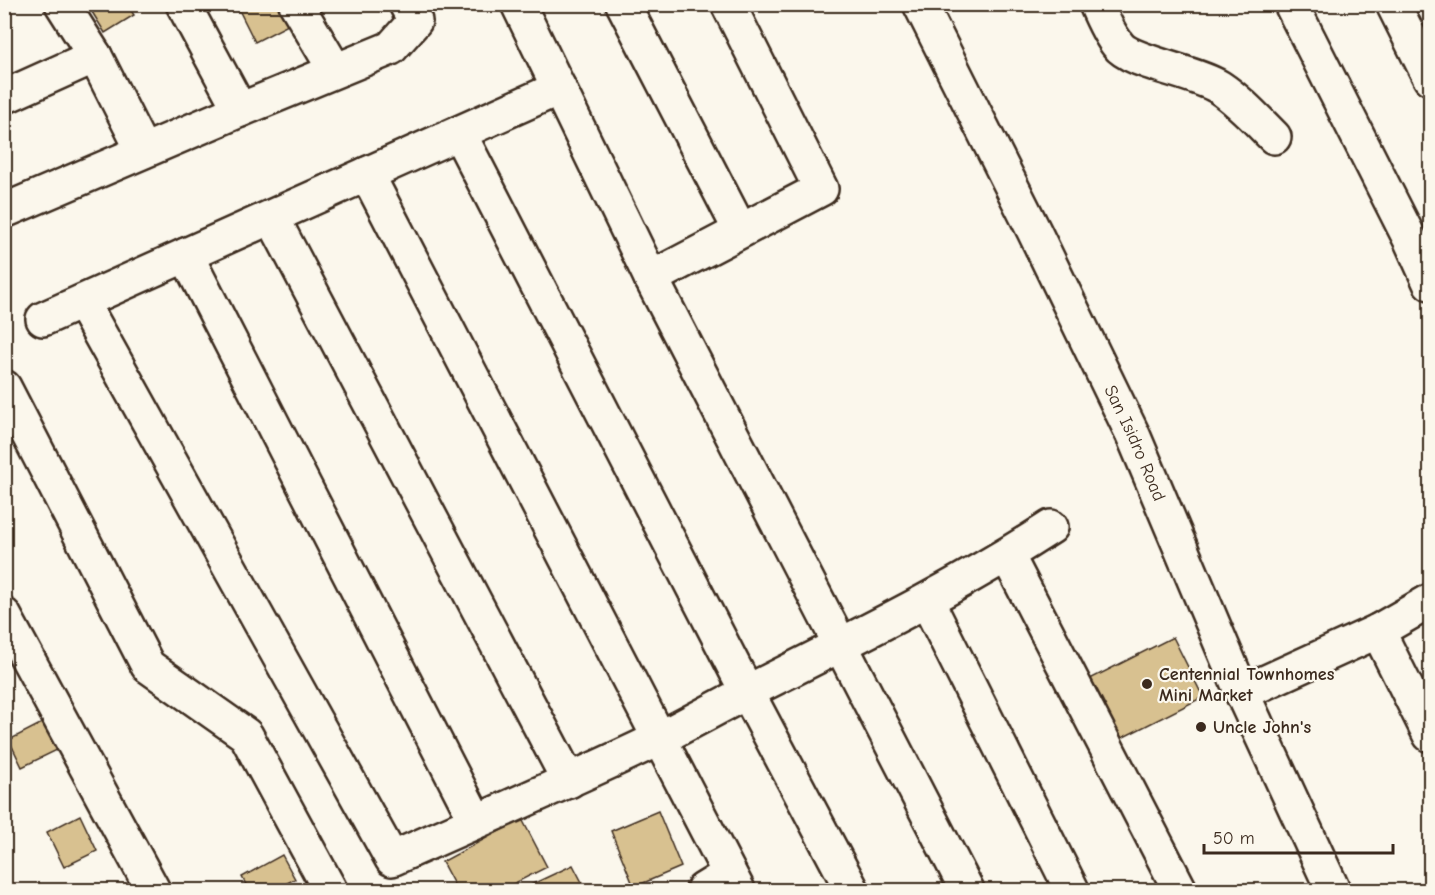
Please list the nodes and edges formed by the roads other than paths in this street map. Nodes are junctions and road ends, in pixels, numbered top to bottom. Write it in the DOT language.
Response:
graph roads {
  1 [pos="62,4"];
  2 [pos="183,4"];
  3 [pos="296,4"];
  4 [pos="406,4"];
  5 [pos="518,4"];
  6 [pos="623,4"];
  7 [pos="728,4"];
  8 [pos="920,4"];
  9 [pos="1096,4"];
  10 [pos="1291,4"];
  11 [pos="1393,4"];
  12 [pos="95,56"];
  13 [pos="335,70"];
  14 [pos="1431,78"];
  15 [pos="559,88"];
  16 [pos="4,97"];
  17 [pos="240,110"];
  18 [pos="459,133"];
  19 [pos="1274,138"];
  20 [pos="143,151"];
  21 [pos="367,174"];
  22 [pos="4,210"];
  23 [pos="272,217"];
  24 [pos="740,230"];
  25 [pos="1421,235"];
  26 [pos="186,255"];
  27 [pos="651,278"];
  28 [pos="1431,283"];
  29 [pos="82,302"];
  30 [pos="43,320"];
  31 [pos="4,387"];
  32 [pos="1051,527"];
  33 [pos="1007,555"];
  34 [pos="1431,601"];
  35 [pos="927,602"];
  36 [pos="4,615"];
  37 [pos="1378,632"];
  38 [pos="842,645"];
  39 [pos="747,692"];
  40 [pos="1242,693"];
  41 [pos="1431,735"];
  42 [pos="660,738"];
  43 [pos="569,781"];
  44 [pos="476,821"];
  45 [pos="724,885"];
  46 [pos="153,891"];
  47 [pos="330,891"];
  48 [pos="852,891"];
  49 [pos="967,891"];
  50 [pos="1072,891"];
  51 [pos="1180,891"];
  52 [pos="1334,891"];
  1 -- 12 [label="street"];
  2 -- 17 [label="street"];
  3 -- 13 [label="street"];
  4 -- 13 [label="street"];
  5 -- 15 [label="street"];
  6 -- 24 [label="street"];
  7 -- 24 [label="street"];
  8 -- 40 [label="street, San Isidro Road"];
  9 -- 19 [label="street"];
  10 -- 25 [label="street"];
  11 -- 14 [label="street"];
  12 -- 16 [label="street"];
  12 -- 20 [label="street"];
  13 -- 17 [label="street"];
  15 -- 18 [label="street"];
  15 -- 27 [label="street"];
  17 -- 20 [label="street"];
  18 -- 21 [label="street"];
  18 -- 39 [label="street"];
  20 -- 22 [label="street"];
  21 -- 23 [label="street"];
  21 -- 42 [label="street"];
  23 -- 26 [label="street"];
  23 -- 43 [label="street"];
  24 -- 27 [label="street"];
  25 -- 28 [label="street"];
  26 -- 29 [label="street"];
  26 -- 44 [label="street"];
  27 -- 38 [label="street"];
  29 -- 30 [label="street"];
  29 -- 44 [label="street"];
  31 -- 47 [label="street"];
  32 -- 33 [label="street"];
  33 -- 35 [label="street"];
  33 -- 51 [label="street"];
  34 -- 37 [label="street"];
  35 -- 38 [label="street"];
  35 -- 50 [label="street"];
  36 -- 46 [label="street"];
  37 -- 40 [label="street"];
  37 -- 41 [label="street"];
  38 -- 39 [label="street"];
  38 -- 49 [label="street"];
  39 -- 42 [label="street"];
  39 -- 48 [label="street"];
  40 -- 52 [label="street, San Isidro Road"];
  42 -- 43 [label="street"];
  42 -- 45 [label="street"];
  43 -- 44 [label="street"];
}
